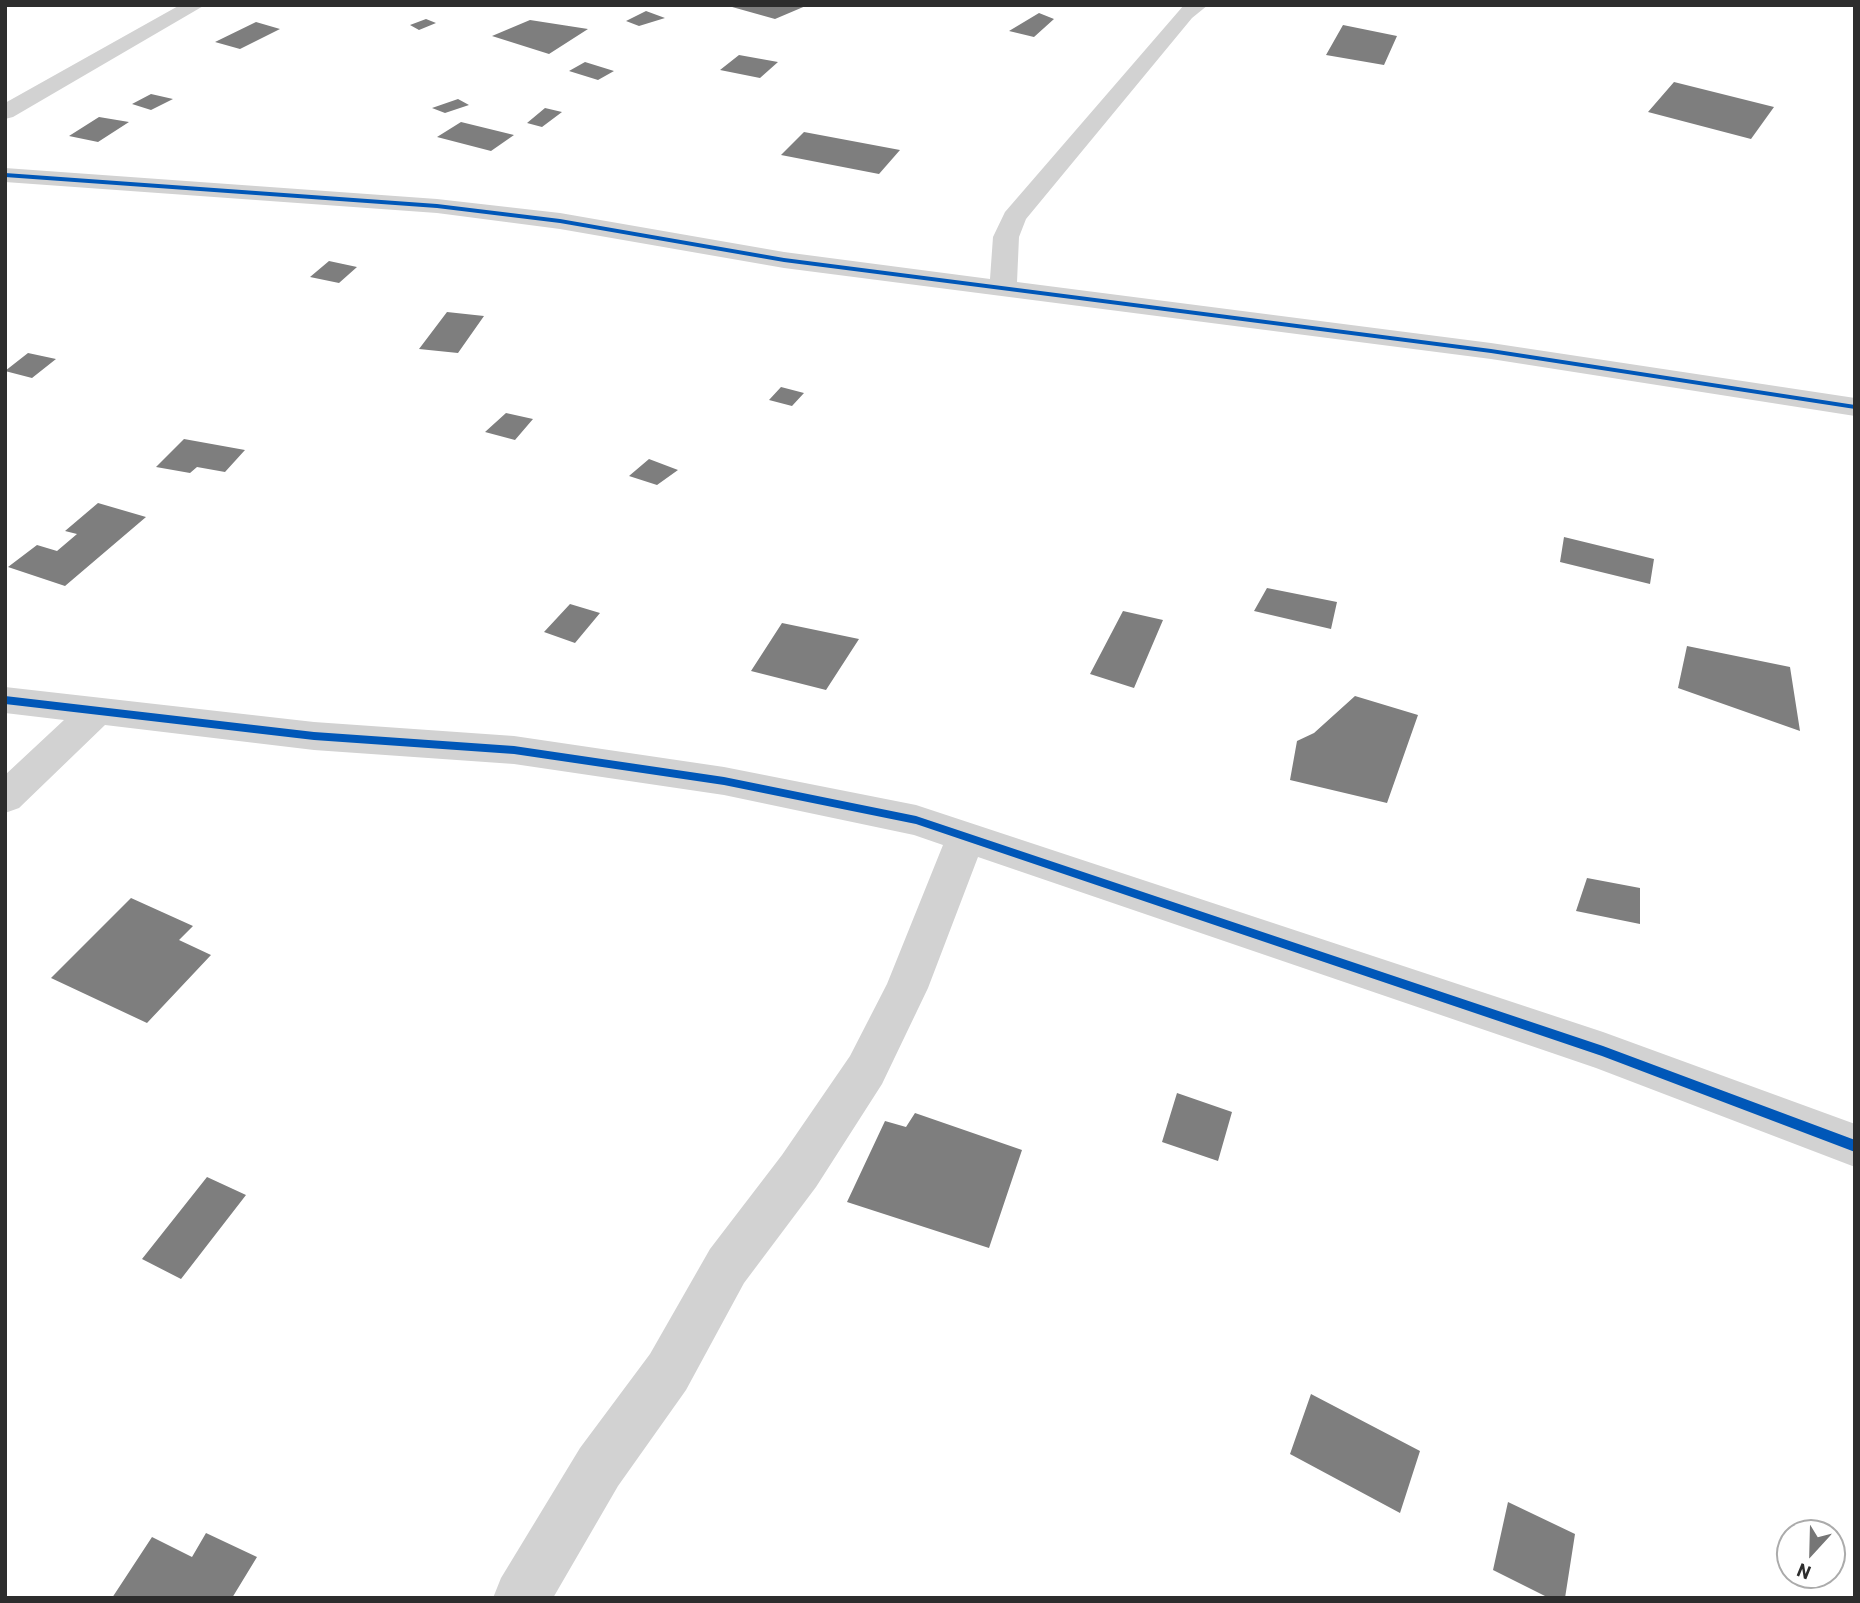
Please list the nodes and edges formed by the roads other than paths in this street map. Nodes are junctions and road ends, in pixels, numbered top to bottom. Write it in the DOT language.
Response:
graph roads {
  1 [pos="195,5"];
  2 [pos="1198,5"];
  3 [pos="5,112"];
  4 [pos="5,175"];
  5 [pos="1003,289"];
  6 [pos="1855,407"];
  7 [pos="5,700"];
  8 [pos="96,712"];
  9 [pos="5,798"];
  10 [pos="966,836"];
  11 [pos="1855,1146"];
  12 [pos="521,1598"];
  1 -- 3 [label="street"];
  2 -- 5 [label="street"];
  4 -- 5 [label="street"];
  5 -- 6 [label="street"];
  7 -- 8 [label="street"];
  8 -- 9 [label="street"];
  8 -- 10 [label="street"];
  10 -- 11 [label="street"];
  10 -- 12 [label="street"];
}
